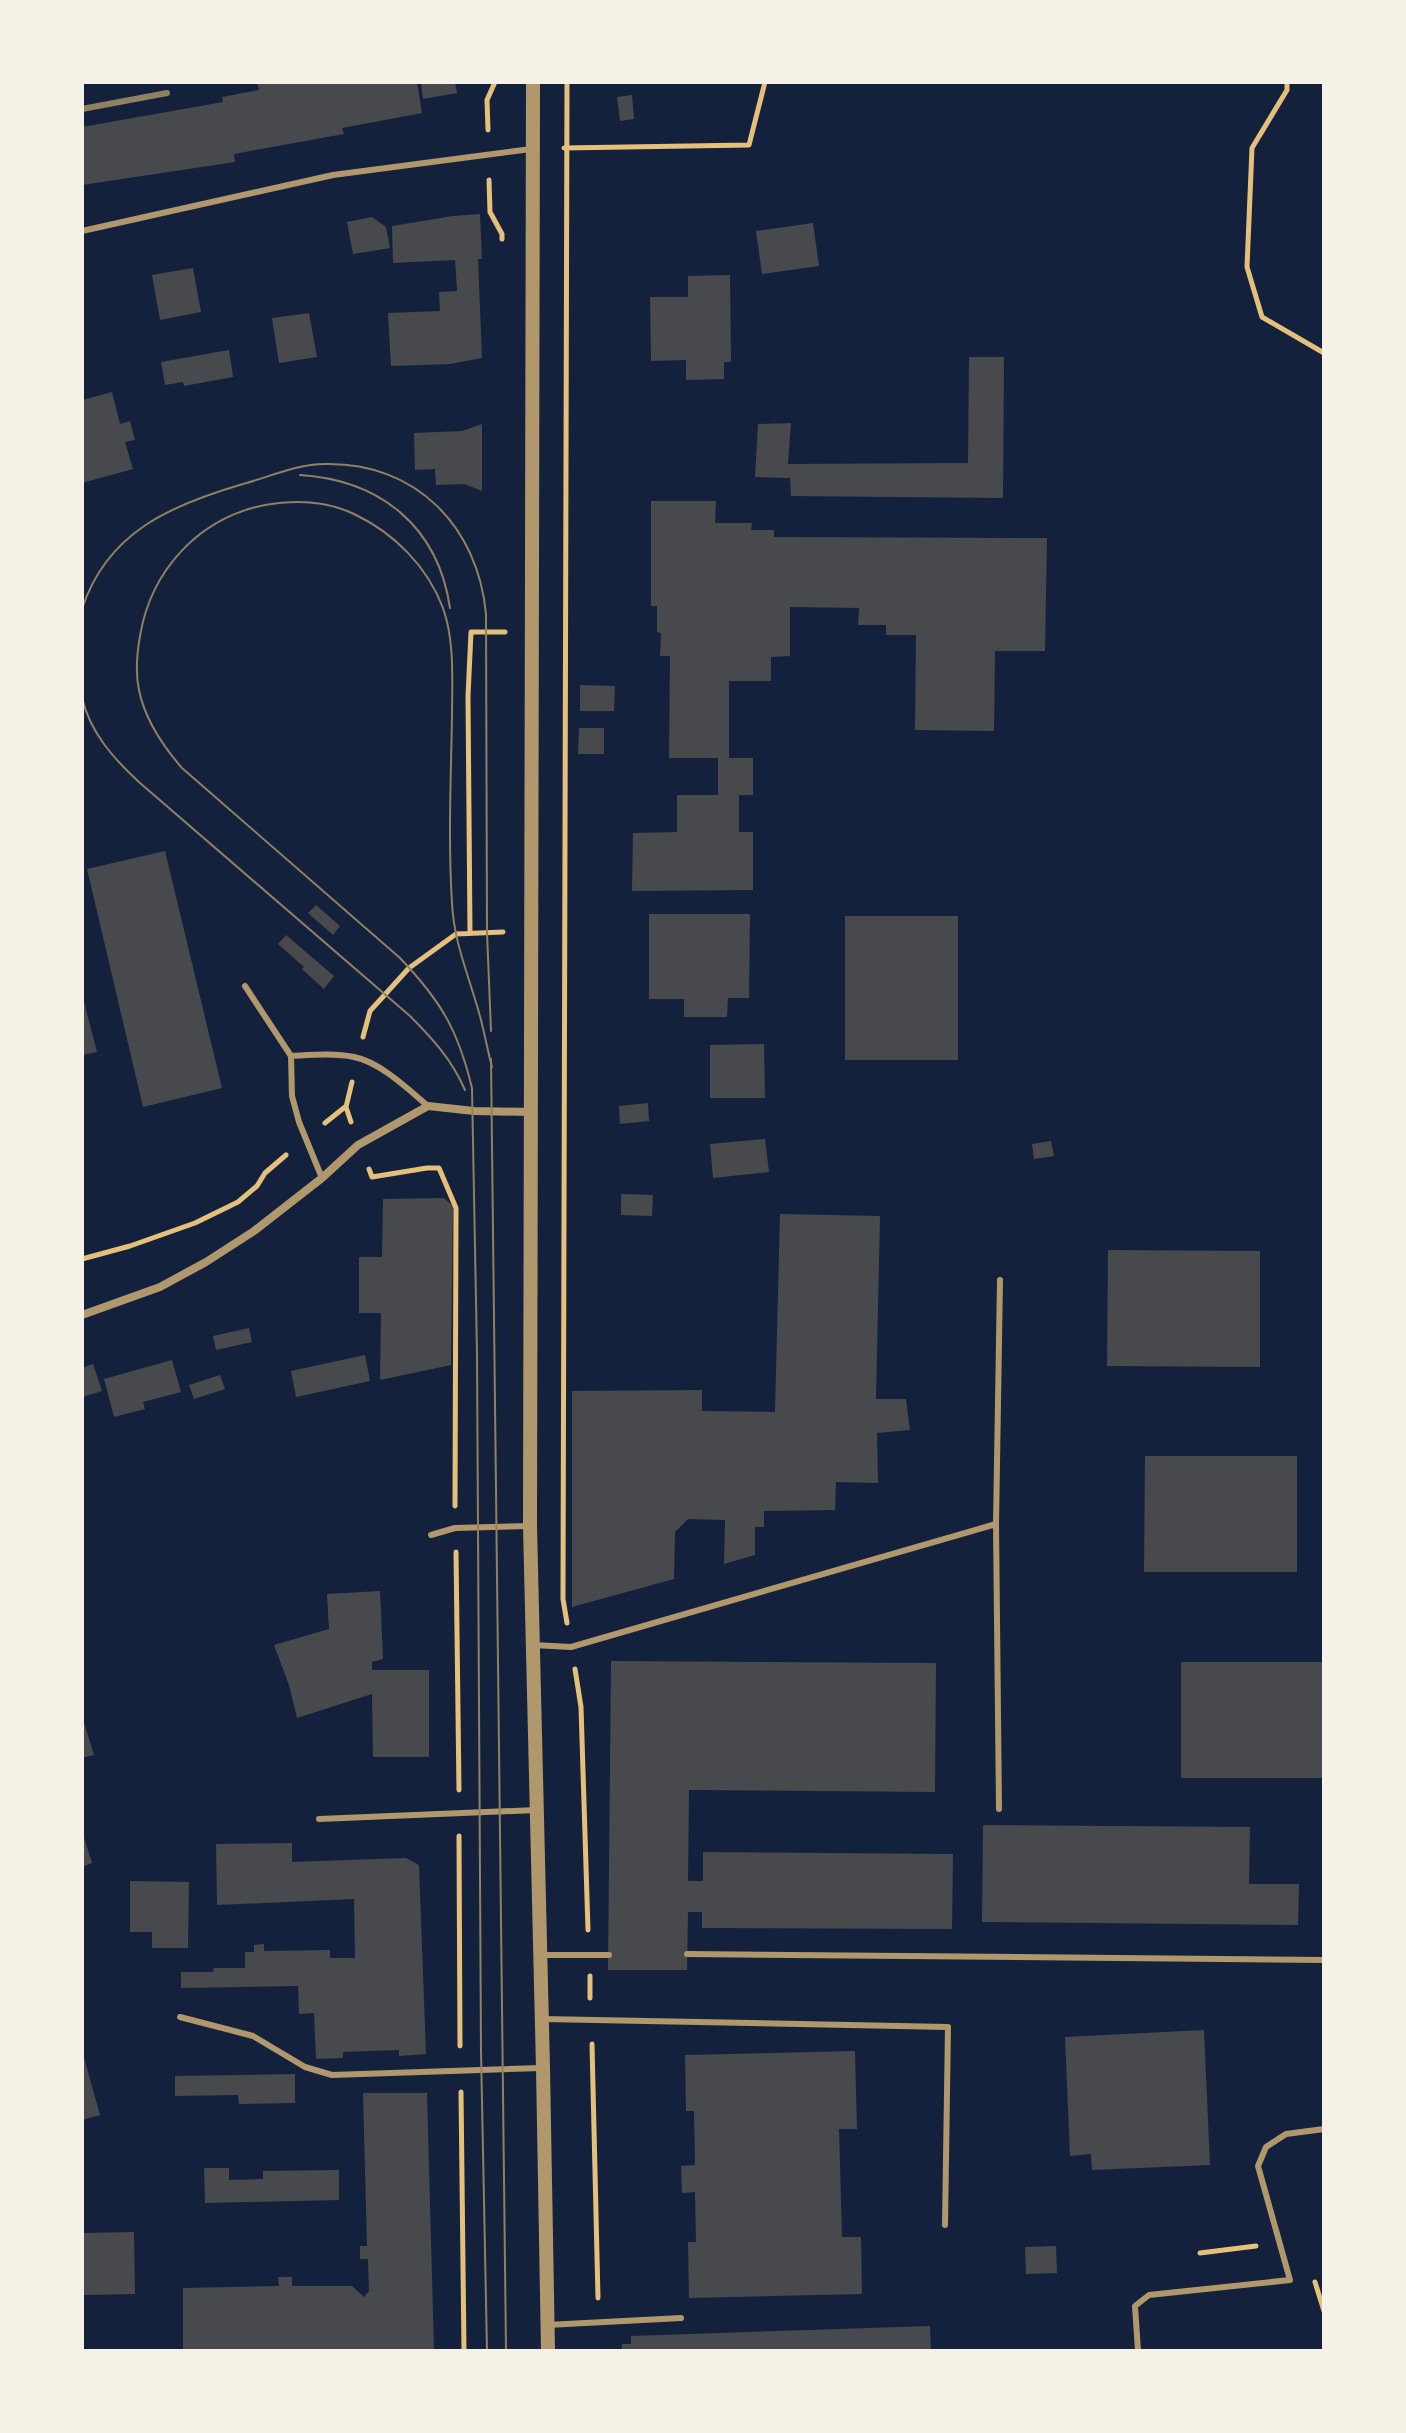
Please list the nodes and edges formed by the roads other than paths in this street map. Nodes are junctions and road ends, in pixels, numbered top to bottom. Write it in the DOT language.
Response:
graph roads {
  1 [pos="533,82"];
  2 [pos="535,149"];
  3 [pos="82,231"];
  4 [pos="245,986"];
  5 [pos="291,1056"];
  6 [pos="428,1106"];
  7 [pos="530,1112"];
  8 [pos="322,1178"];
  9 [pos="1000,1280"];
  10 [pos="82,1315"];
  11 [pos="996,1524"];
  12 [pos="530,1526"];
  13 [pos="431,1535"];
  14 [pos="533,1645"];
  15 [pos="999,1809"];
  16 [pos="537,1810"];
  17 [pos="319,1819"];
  18 [pos="687,1954"];
  19 [pos="540,1955"];
  20 [pos="609,1955"];
  21 [pos="1324,1960"];
  22 [pos="180,2017"];
  23 [pos="542,2019"];
  24 [pos="543,2068"];
  25 [pos="1324,2129"];
  26 [pos="945,2225"];
  27 [pos="681,2318"];
  28 [pos="547,2325"];
  29 [pos="548,2351"];
  30 [pos="1138,2351"];
  1 -- 2 [label="street"];
  2 -- 3 [label="lane"];
  2 -- 7 [label="street"];
  4 -- 5 [label="lane"];
  5 -- 6 [label="lane"];
  5 -- 8 [label="lane"];
  6 -- 7 [label="street"];
  6 -- 8 [label="street"];
  7 -- 12 [label="street"];
  8 -- 10 [label="street"];
  9 -- 11 [label="lane"];
  11 -- 14 [label="lane"];
  11 -- 15 [label="lane"];
  12 -- 13 [label="lane"];
  12 -- 14 [label="street"];
  14 -- 16 [label="street"];
  16 -- 17 [label="lane"];
  16 -- 19 [label="street"];
  18 -- 21 [label="lane"];
  19 -- 20 [label="lane"];
  19 -- 23 [label="street"];
  22 -- 24 [label="lane"];
  23 -- 24 [label="street"];
  23 -- 26 [label="lane"];
  24 -- 28 [label="street"];
  25 -- 30 [label="lane"];
  27 -- 28 [label="lane"];
  28 -- 29 [label="street"];
}
